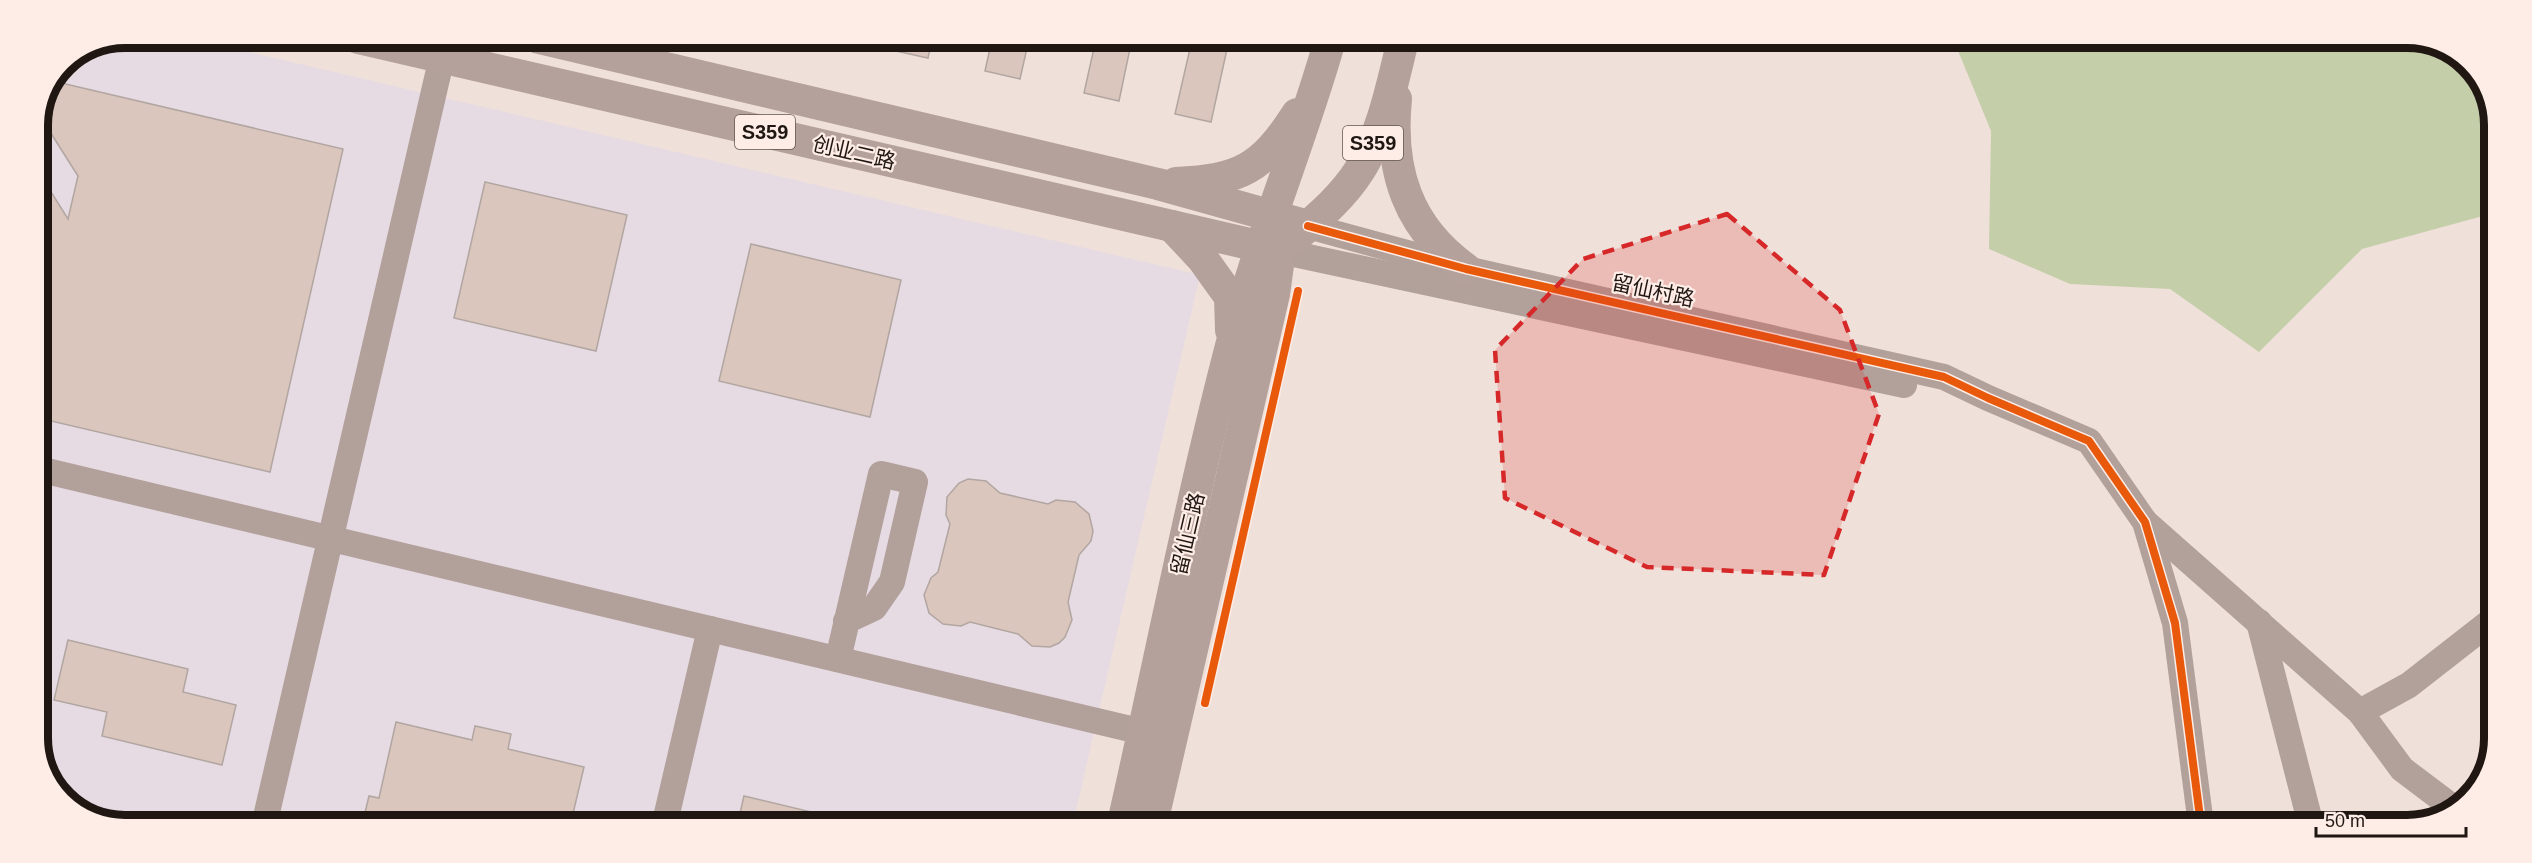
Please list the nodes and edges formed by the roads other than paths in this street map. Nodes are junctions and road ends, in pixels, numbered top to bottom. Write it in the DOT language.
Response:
graph roads {
  1 [pos="402,48"];
  2 [pos="581,48"];
  3 [pos="1328,48"];
  4 [pos="1401,48"];
  5 [pos="442,57"];
  6 [pos="1318,80"];
  7 [pos="1158,184"];
  8 [pos="1172,226"];
  9 [pos="1308,226"];
  10 [pos="1270,238"];
  11 [pos="1466,269"];
  12 [pos="1231,345"];
  13 [pos="1988,398"];
  14 [pos="48,471"];
  15 [pos="2145,522"];
  16 [pos="330,538"];
  17 [pos="846,621"];
  18 [pos="2259,622"];
  19 [pos="2484,626"];
  20 [pos="710,629"];
  21 [pos="838,659"];
  22 [pos="2360,712"];
  23 [pos="1143,732"];
  24 [pos="2447,804"];
  25 [pos="266,815"];
  26 [pos="667,815"];
  27 [pos="1125,815"];
  28 [pos="1154,815"];
  29 [pos="2200,815"];
  30 [pos="2308,815"];
  1 -- 5 [label="main road, 创业二路 / S359"];
  2 -- 7 [label="main road, 创业二路 / S359"];
  3 -- 6 [label="main road, S359"];
  4 -- 9 [label="main road, S359"];
  4 -- 11 [label="main road"];
  5 -- 8 [label="main road, 创业二路 / S359"];
  5 -- 16 [label="street"];
  6 -- 7 [label="main road, 创业二路 / S359"];
  6 -- 10 [label="main road"];
  7 -- 10 [label="main road, 创业二路 / S359"];
  8 -- 10 [label="main road, 创业二路 / S359"];
  8 -- 12 [label="main road"];
  9 -- 10 [label="main road, S359"];
  9 -- 11 [label="street, 留仙村路"];
  10 -- 12 [label="main road, 留仙三路"];
  10 -- 13 [label="street, 留仙村路"];
  10 -- 28 [label="main road, 留仙三路"];
  11 -- 13 [label="street, 留仙村路"];
  12 -- 23 [label="main road, 留仙三路"];
  13 -- 15 [label="street"];
  14 -- 16 [label="street"];
  15 -- 18 [label="street"];
  15 -- 29 [label="street"];
  16 -- 20 [label="street"];
  16 -- 25 [label="street"];
  17 -- 17 [label="street"];
  17 -- 21 [label="street"];
  18 -- 22 [label="street"];
  18 -- 30 [label="street"];
  19 -- 22 [label="street"];
  20 -- 21 [label="street"];
  20 -- 26 [label="street"];
  21 -- 23 [label="street"];
  22 -- 24 [label="street"];
  23 -- 27 [label="main road, 留仙三路"];
}
